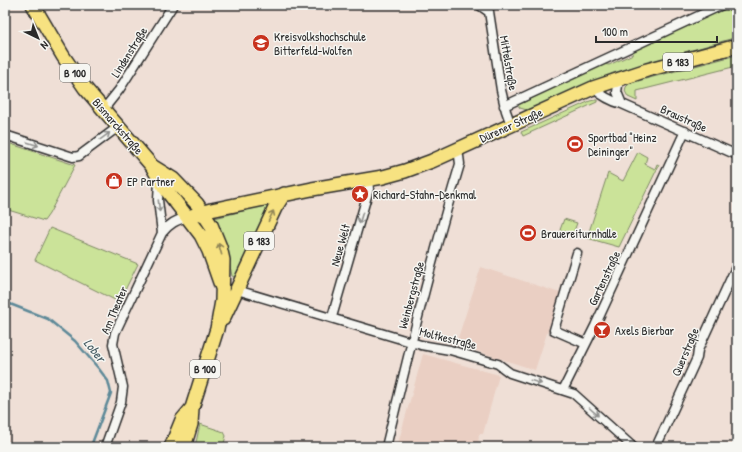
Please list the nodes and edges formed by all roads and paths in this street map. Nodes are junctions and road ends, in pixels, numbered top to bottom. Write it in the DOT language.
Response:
graph roads {
  1 [pos="33,5"];
  2 [pos="173,5"];
  3 [pos="479,5"];
  4 [pos="722,5"];
  5 [pos="488,8"];
  6 [pos="737,46"];
  7 [pos="619,79"];
  8 [pos="593,88"];
  9 [pos="622,104"];
  10 [pos="504,106"];
  11 [pos="103,110"];
  12 [pos="511,125"];
  13 [pos="118,127"];
  14 [pos="685,131"];
  15 [pos="5,135"];
  16 [pos="457,150"];
  17 [pos="737,156"];
  18 [pos="152,166"];
  19 [pos="158,179"];
  20 [pos="368,180"];
  21 [pos="284,194"];
  22 [pos="203,212"];
  23 [pos="188,217"];
  24 [pos="162,233"];
  25 [pos="577,253"];
  26 [pos="737,265"];
  27 [pos="222,288"];
  28 [pos="237,290"];
  29 [pos="332,317"];
  30 [pos="217,329"];
  31 [pos="411,342"];
  32 [pos="586,344"];
  33 [pos="563,390"];
  34 [pos="192,408"];
  35 [pos="105,447"];
  36 [pos="171,447"];
  37 [pos="184,447"];
  38 [pos="386,447"];
  39 [pos="632,447"];
  40 [pos="656,447"];
  1 -- 11 [label="main road, Bismarckstraße / B 100"];
  2 -- 11 [label="street, Lindenstraße"];
  3 -- 5 [label="street"];
  4 -- 10 [label="street, Dürener Straße"];
  5 -- 10 [label="street, Mittelstraße"];
  6 -- 7 [label="main road, Dürener Straße / B 183"];
  7 -- 8 [label="main road, Dürener Straße / B 183"];
  7 -- 9 [label="street"];
  8 -- 9 [label="street, Braustraße"];
  8 -- 12 [label="main road, Dürener Straße / B 183"];
  9 -- 14 [label="street, Braustraße"];
  10 -- 12 [label="street, Mittelstraße"];
  11 -- 13 [label="main road, Bismarckstraße / B 100"];
  12 -- 16 [label="main road, Dürener Straße / B 183"];
  15 -- 13 [label="street, one-way"];
  13 -- 18 [label="main road, Bismarckstraße / B 100"];
  14 -- 17 [label="street, Braustraße"];
  14 -- 32 [label="street, Gartenstraße"];
  16 -- 20 [label="main road, Dürener Straße / B 183"];
  16 -- 31 [label="street, Weinbergstraße"];
  18 -- 19 [label="main road, Bismarckstraße / B 100"];
  18 -- 22 [label="main road, Bismarckstraße / B 100"];
  19 -- 23 [label="main road, Bismarckstraße / B 100"];
  19 -- 24 [label="street, one-way"];
  20 -- 21 [label="main road, Dürener Straße / B 183"];
  20 -- 29 [label="street, Neue Welt, one-way"];
  21 -- 22 [label="main road, Dürener Straße / B 183"];
  28 -- 21 [label="main road, B 183, one-way"];
  22 -- 23 [label="main road, Dürener Straße / B 183"];
  27 -- 22 [label="main road, Bismarckstraße / B 100, one-way"];
  23 -- 24 [label="street, Am Theater"];
  23 -- 27 [label="main road, Bismarckstraße / B 100"];
  24 -- 35 [label="street, Am Theater"];
  25 -- 32 [label="street"];
  26 -- 40 [label="street, Querstraße"];
  27 -- 30 [label="main road, Bismarckstraße / B 100"];
  28 -- 29 [label="street, Moltkestraße"];
  28 -- 30 [label="main road, B 183"];
  29 -- 31 [label="street, Moltkestraße"];
  30 -- 34 [label="main road, Bismarckstraße / B 100"];
  31 -- 33 [label="street, Moltkestraße, one-way"];
  31 -- 38 [label="street, Weinbergstraße"];
  32 -- 33 [label="street, Gartenstraße"];
  33 -- 39 [label="street, Moltkestraße, one-way"];
  34 -- 36 [label="main road, Bismarckstraße / B 100"];
  34 -- 37 [label="main road, Bismarckstraße / B 100"];
}
